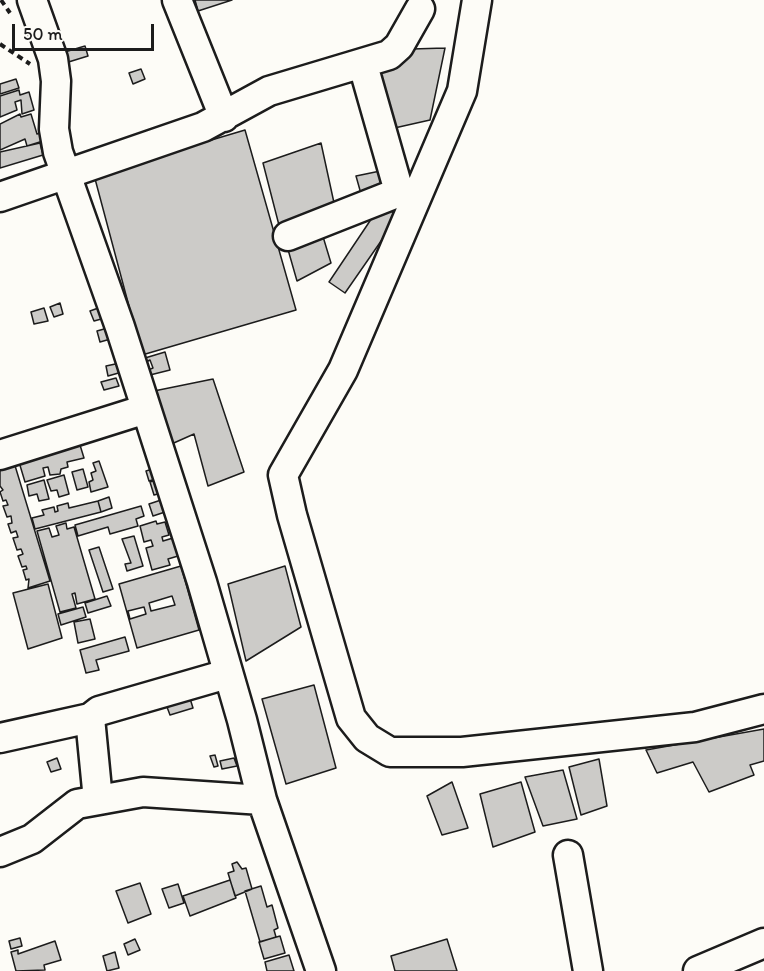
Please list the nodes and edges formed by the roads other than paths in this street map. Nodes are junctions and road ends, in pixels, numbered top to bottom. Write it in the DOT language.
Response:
graph roads {
  1 [pos="32,0"];
  2 [pos="177,0"];
  3 [pos="477,0"];
  4 [pos="420,9"];
  5 [pos="363,65"];
  6 [pos="224,117"];
  7 [pos="65,175"];
  8 [pos="0,197"];
  9 [pos="288,236"];
  10 [pos="146,409"];
  11 [pos="0,455"];
  12 [pos="228,674"];
  13 [pos="764,709"];
  14 [pos="90,718"];
  15 [pos="0,738"];
  16 [pos="98,800"];
  17 [pos="262,800"];
  18 [pos="0,852"];
  19 [pos="568,855"];
  20 [pos="764,944"];
  21 [pos="321,971"];
  22 [pos="588,971"];
  23 [pos="698,971"];
  1 -- 7 [label="street"];
  2 -- 6 [label="street"];
  3 -- 13 [label="street"];
  4 -- 5 [label="street"];
  5 -- 6 [label="street"];
  5 -- 9 [label="street"];
  6 -- 7 [label="street"];
  7 -- 8 [label="street"];
  7 -- 10 [label="street"];
  10 -- 11 [label="street"];
  10 -- 12 [label="street"];
  12 -- 14 [label="street"];
  12 -- 17 [label="street"];
  14 -- 15 [label="street"];
  14 -- 16 [label="street"];
  16 -- 17 [label="street"];
  16 -- 18 [label="street"];
  17 -- 21 [label="street"];
  19 -- 22 [label="street"];
  20 -- 23 [label="street"];
}
